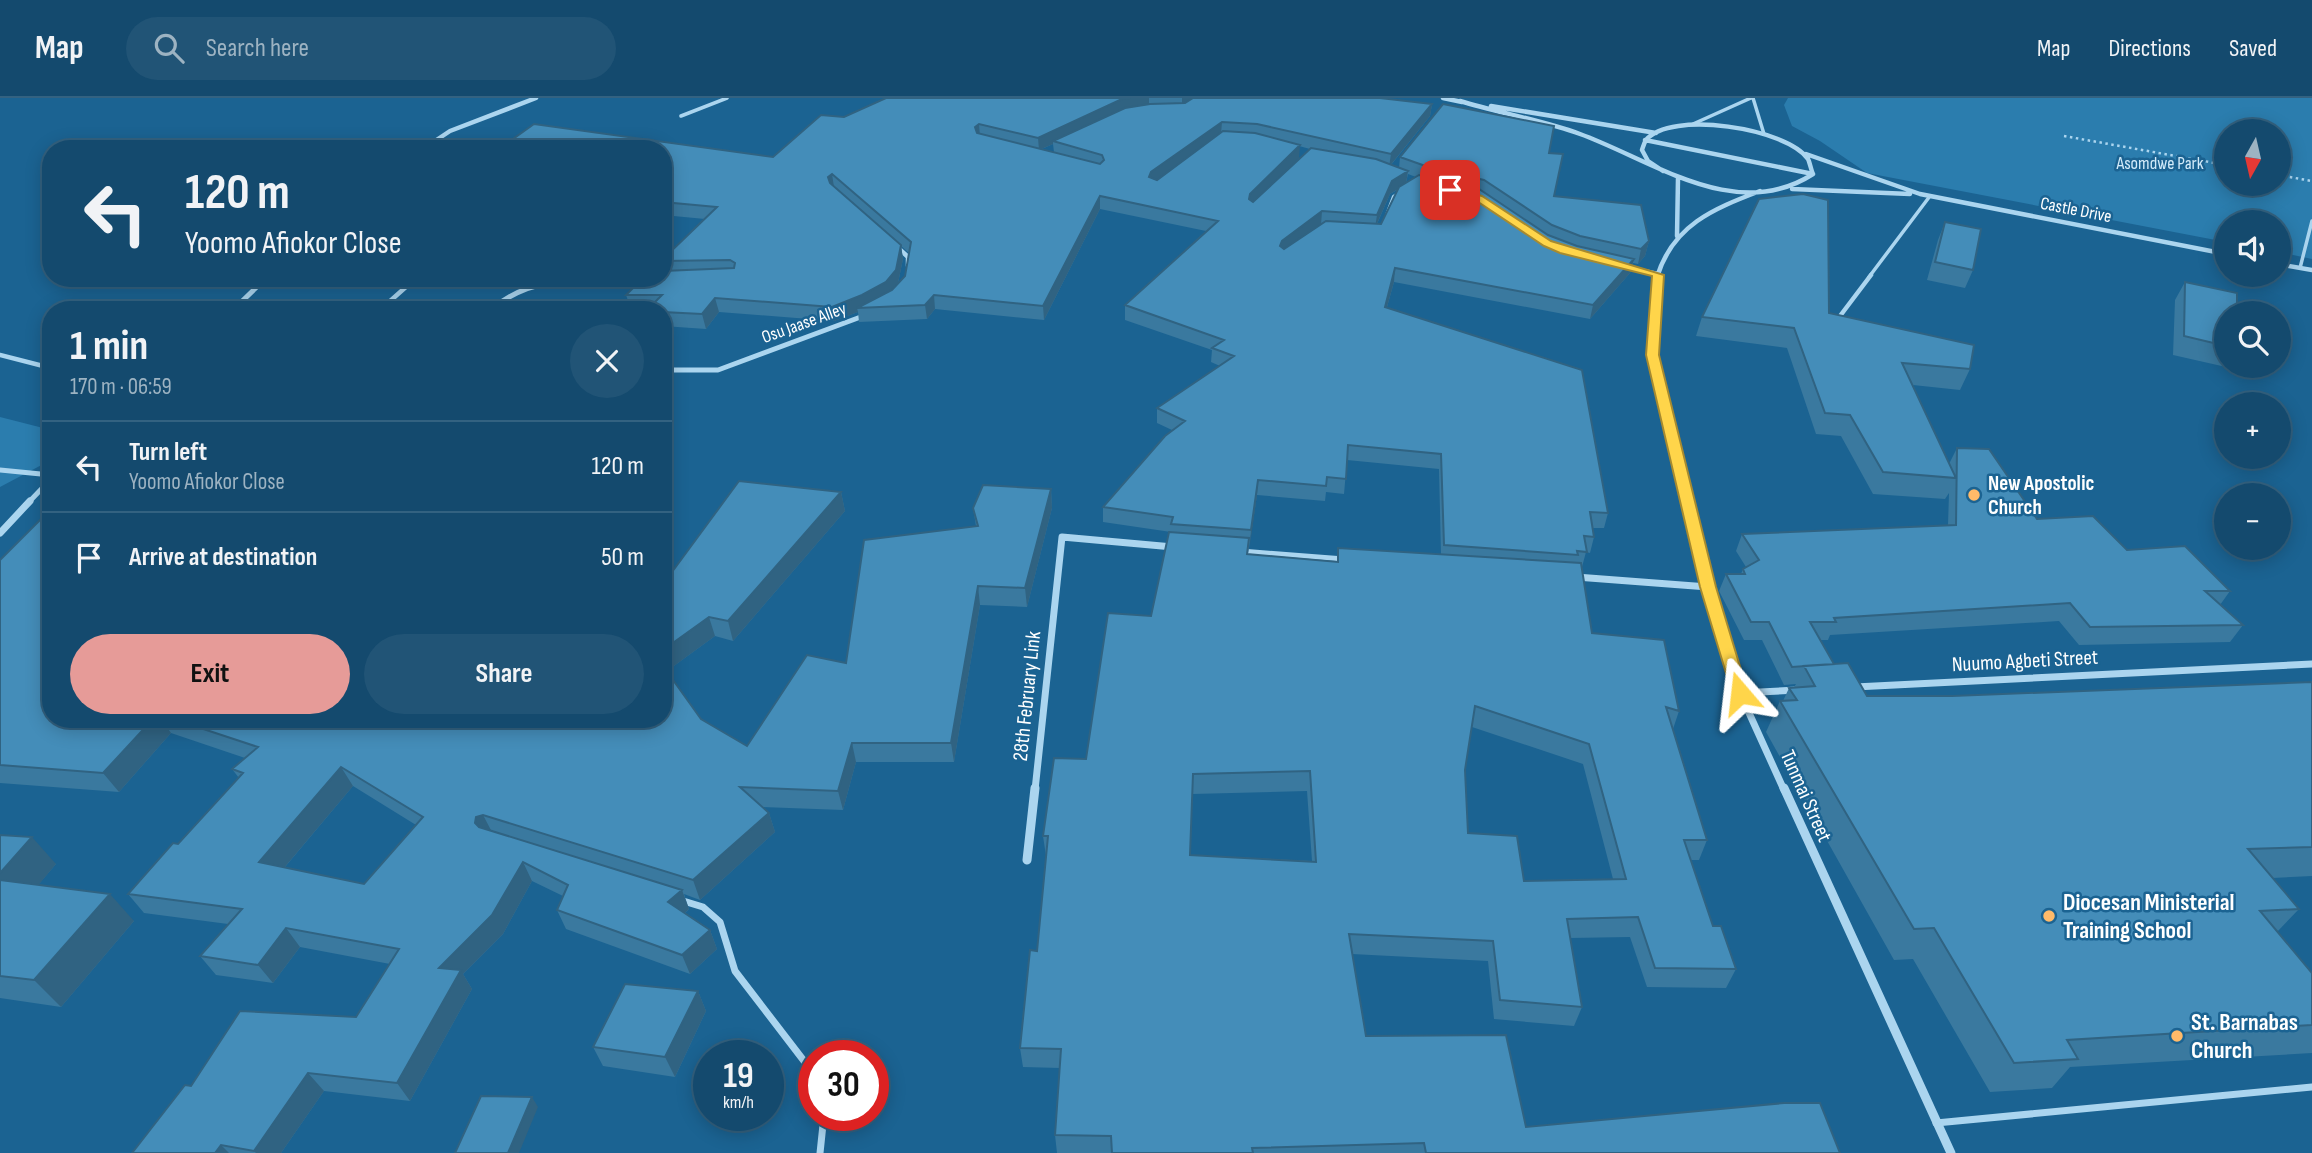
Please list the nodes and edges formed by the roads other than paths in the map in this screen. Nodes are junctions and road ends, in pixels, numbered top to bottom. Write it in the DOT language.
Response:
graph roads {
  1 [pos="536,98"];
  2 [pos="727,98"];
  3 [pos="1443,98"];
  4 [pos="1752,98"];
  5 [pos="1450,99"];
  6 [pos="1460,101"];
  7 [pos="1442,110"];
  8 [pos="681,116"];
  9 [pos="1691,125"];
  10 [pos="1656,133"];
  11 [pos="1764,134"];
  12 [pos="436,140"];
  13 [pos="1645,140"];
  14 [pos="1806,154"];
  15 [pos="1663,171"];
  16 [pos="1813,174"];
  17 [pos="1678,178"];
  18 [pos="1785,188"];
  19 [pos="1405,190"];
  20 [pos="1760,191"];
  21 [pos="1920,194"];
  22 [pos="1930,196"];
  23 [pos="1387,216"];
  24 [pos="2312,221"];
  25 [pos="1676,236"];
  26 [pos="891,242"];
  27 [pos="2214,252"];
  28 [pos="1622,266"];
  29 [pos="2291,266"];
  30 [pos="2300,268"];
  31 [pos="2312,270"];
  32 [pos="1658,275"];
  33 [pos="905,278"];
  34 [pos="257,287"];
  35 [pos="406,287"];
  36 [pos="530,287"];
  37 [pos="242,301"];
  38 [pos="390,301"];
  39 [pos="499,301"];
  40 [pos="867,314"];
  41 [pos="1840,316"];
  42 [pos="0,355"];
  43 [pos="42,366"];
  44 [pos="672,370"];
  45 [pos="0,470"];
  46 [pos="42,476"];
  47 [pos="42,487"];
  48 [pos="0,533"];
  49 [pos="1187,548"];
  50 [pos="1228,551"];
  51 [pos="1352,560"];
  52 [pos="1571,577"];
  53 [pos="1708,587"];
  54 [pos="2312,664"];
  55 [pos="1852,687"];
  56 [pos="1810,689"];
  57 [pos="1740,693"];
  58 [pos="1027,860"];
  59 [pos="677,898"];
  60 [pos="798,1053"];
  61 [pos="2312,1087"];
  62 [pos="1936,1123"];
  63 [pos="822,1131"];
  64 [pos="820,1153"];
  65 [pos="1951,1153"];
  1 -- 12 [label="street"];
  2 -- 8 [label="lane"];
  3 -- 5 [label="street"];
  4 -- 9 [label="lane"];
  4 -- 11 [label="lane"];
  5 -- 6 [label="street"];
  5 -- 7 [label="street"];
  6 -- 10 [label="street"];
  6 -- 15 [label="street"];
  9 -- 10 [label="street, Castle Drive"];
  9 -- 11 [label="street, Castle Drive"];
  10 -- 13 [label="street"];
  11 -- 14 [label="street, Castle Drive"];
  13 -- 15 [label="street"];
  13 -- 16 [label="street"];
  14 -- 16 [label="street"];
  14 -- 21 [label="street, Castle Drive"];
  15 -- 17 [label="street"];
  16 -- 18 [label="street"];
  17 -- 20 [label="street"];
  17 -- 25 [label="street, Tunmai Street"];
  18 -- 20 [label="street"];
  18 -- 21 [label="street, Castle Drive"];
  19 -- 23 [label="street"];
  20 -- 25 [label="street, Tunmai Street"];
  21 -- 22 [label="street, Castle Drive"];
  22 -- 27 [label="street, Castle Drive"];
  22 -- 41 [label="lane"];
  24 -- 30 [label="lane"];
  25 -- 32 [label="street, Tunmai Street"];
  26 -- 33 [label="street"];
  28 -- 32 [label="street"];
  29 -- 30 [label="street"];
  30 -- 31 [label="street"];
  32 -- 53 [label="street, Tunmai Street"];
  34 -- 37 [label="street"];
  35 -- 38 [label="lane"];
  36 -- 39 [label="street"];
  40 -- 44 [label="street, Osu Jaase Alley"];
  42 -- 43 [label="lane"];
  45 -- 46 [label="street"];
  47 -- 48 [label="street"];
  49 -- 58 [label="street, 28th February Link"];
  50 -- 51 [label="street"];
  52 -- 53 [label="street"];
  53 -- 57 [label="street, Tunmai Street"];
  54 -- 55 [label="street, Nuumo Agbeti Street"];
  56 -- 57 [label="street"];
  57 -- 62 [label="street, Tunmai Street"];
  59 -- 60 [label="lane"];
  61 -- 62 [label="lane"];
  62 -- 65 [label="street, Tunmai Street"];
  63 -- 64 [label="lane"];
}
